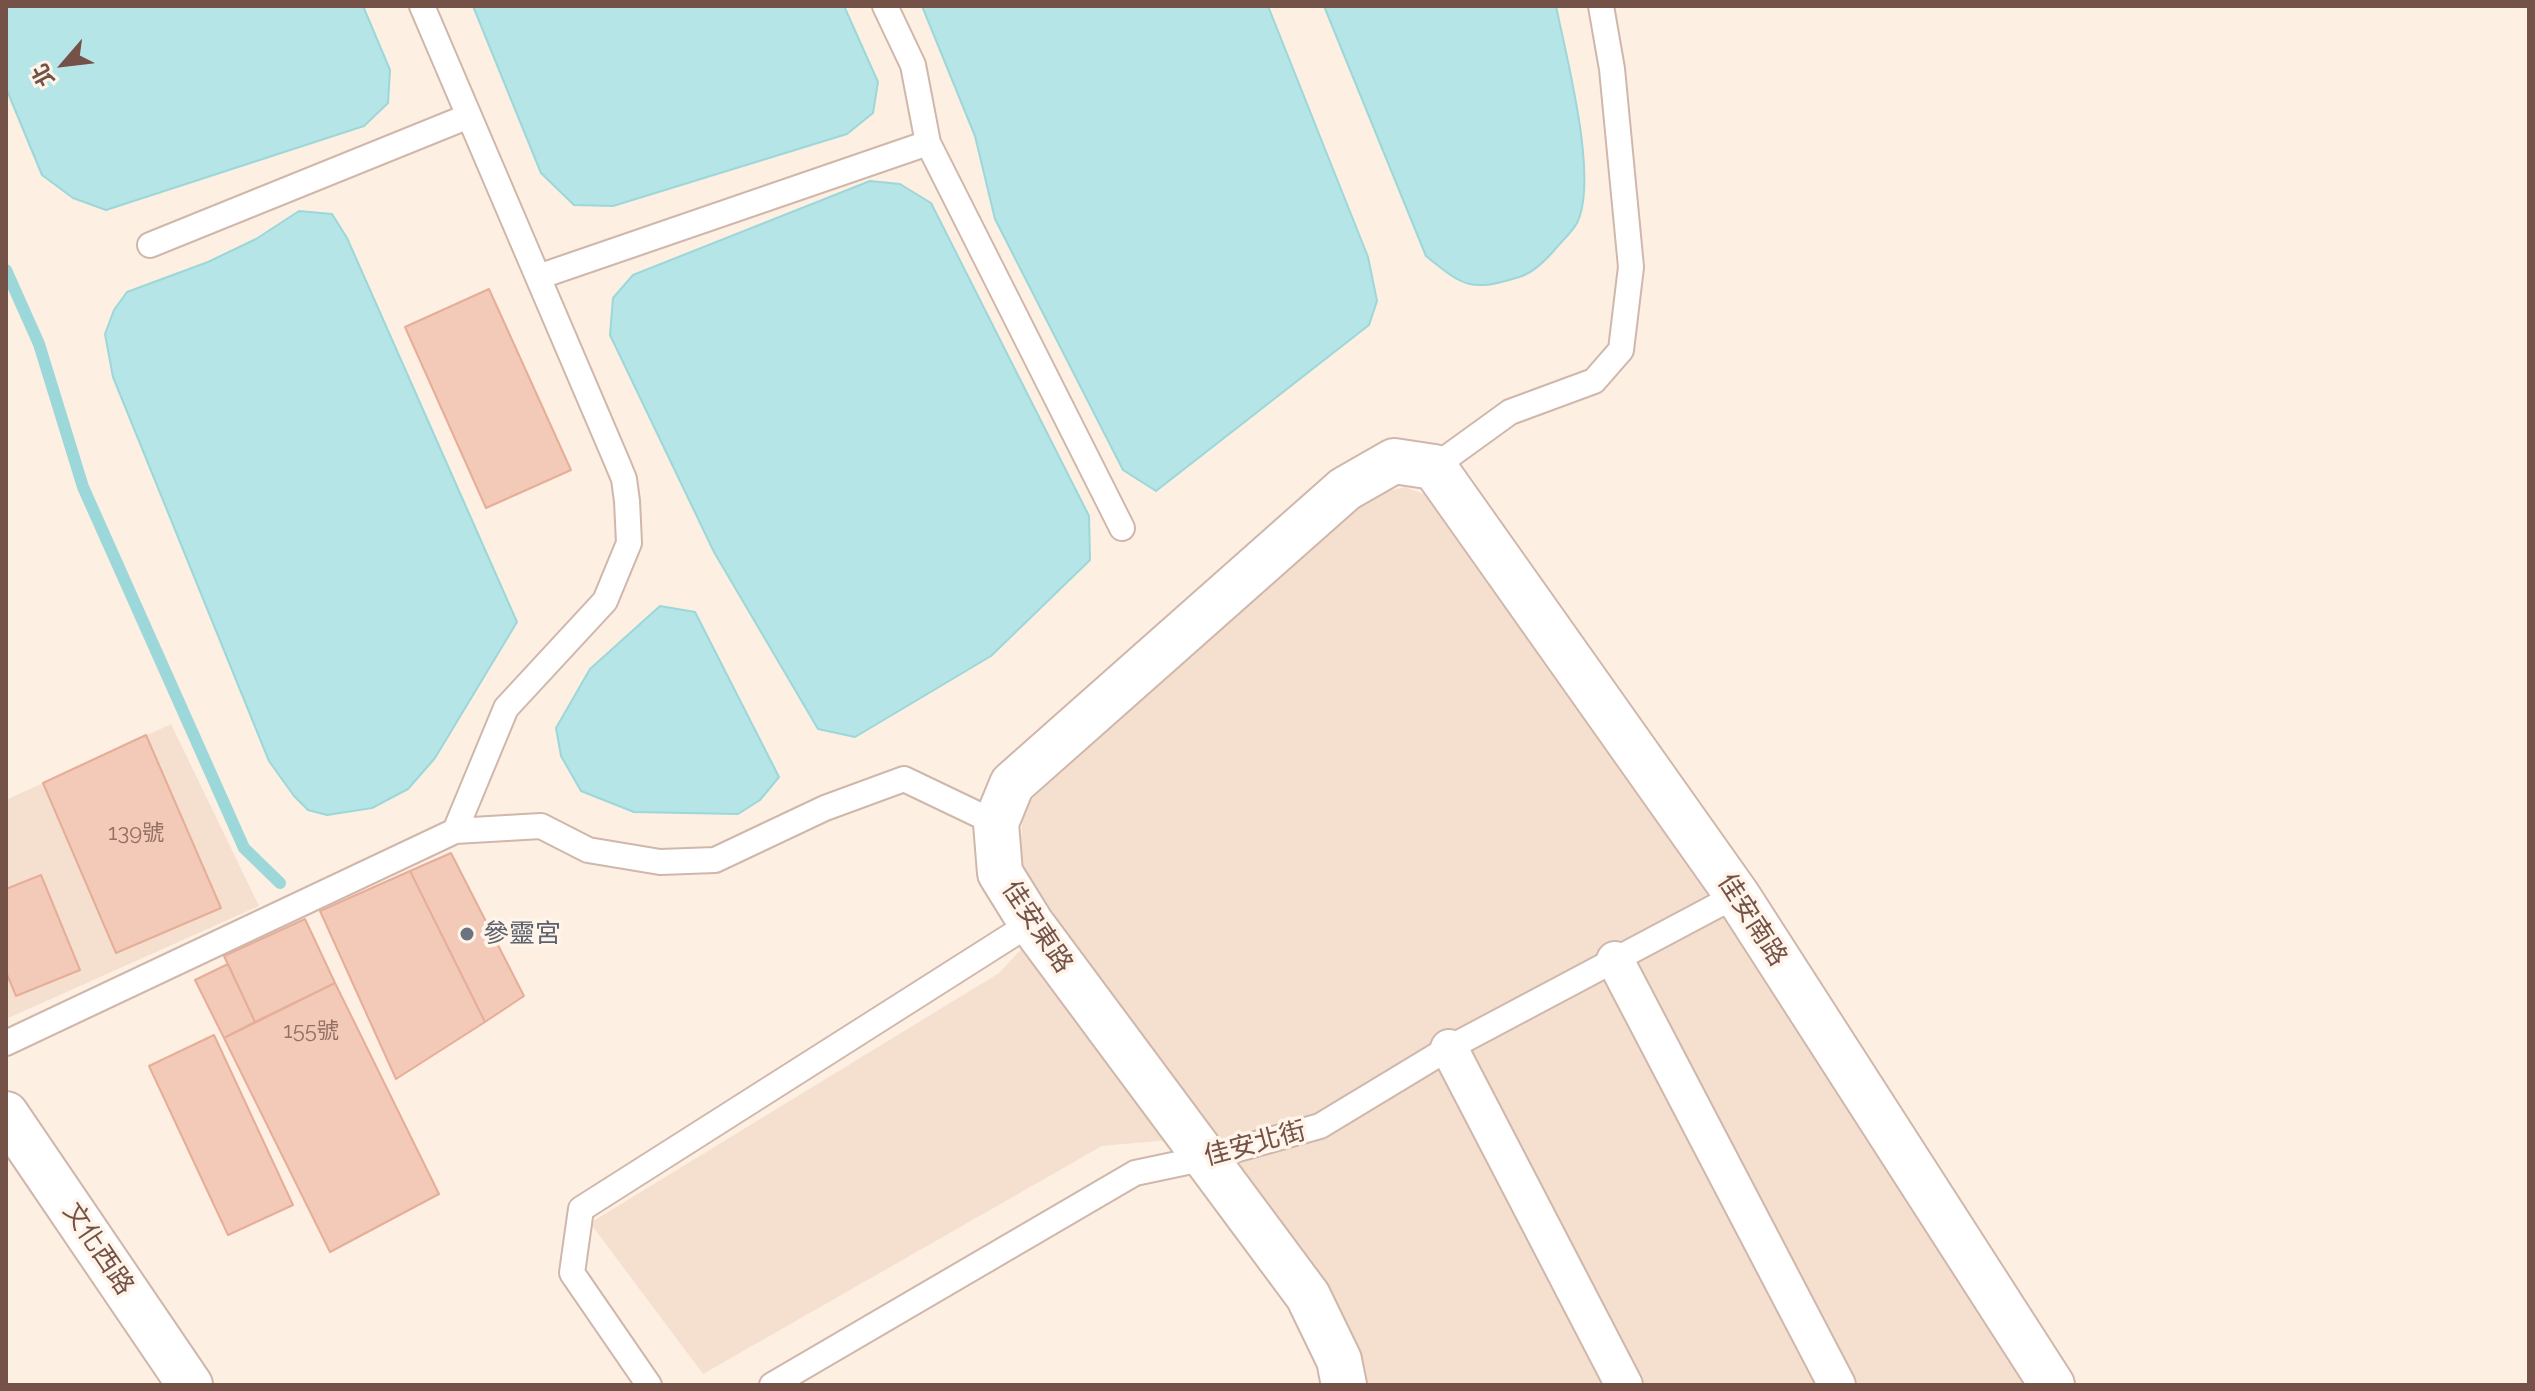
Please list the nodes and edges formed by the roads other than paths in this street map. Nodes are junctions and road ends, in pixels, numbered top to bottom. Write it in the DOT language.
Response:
graph roads {
  1 [pos="422,6"];
  2 [pos="885,6"];
  3 [pos="1601,6"];
  4 [pos="469,116"];
  5 [pos="928,143"];
  6 [pos="150,245"];
  7 [pos="538,277"];
  8 [pos="1434,467"];
  9 [pos="1122,528"];
  10 [pos="996,823"];
  11 [pos="455,831"];
  12 [pos="1737,895"];
  13 [pos="1031,923"];
  14 [pos="1615,960"];
  15 [pos="6,1043"];
  16 [pos="1449,1048"];
  17 [pos="6,1114"];
  18 [pos="1206,1158"];
  19 [pos="190,1385"];
  20 [pos="649,1385"];
  21 [pos="772,1385"];
  22 [pos="1344,1385"];
  23 [pos="1624,1385"];
  24 [pos="1837,1385"];
  25 [pos="2052,1385"];
  1 -- 4 [label="lane"];
  2 -- 5 [label="lane"];
  3 -- 8 [label="lane"];
  4 -- 6 [label="lane"];
  4 -- 7 [label="lane"];
  5 -- 7 [label="lane"];
  5 -- 9 [label="lane"];
  7 -- 11 [label="lane"];
  8 -- 10 [label="street, 佳安東路"];
  8 -- 12 [label="street, 佳安南路"];
  10 -- 11 [label="lane"];
  10 -- 13 [label="street, 佳安東路"];
  11 -- 15 [label="lane"];
  12 -- 14 [label="lane, 佳安北街"];
  12 -- 25 [label="street, 佳安南路"];
  13 -- 18 [label="street, 佳安東路"];
  13 -- 20 [label="lane"];
  14 -- 16 [label="lane, 佳安北街"];
  14 -- 24 [label="street"];
  16 -- 18 [label="lane, 佳安北街"];
  16 -- 23 [label="street"];
  17 -- 19 [label="street, 文化西路"];
  18 -- 21 [label="lane, 佳安北街"];
  18 -- 22 [label="street, 佳安東路"];
}
